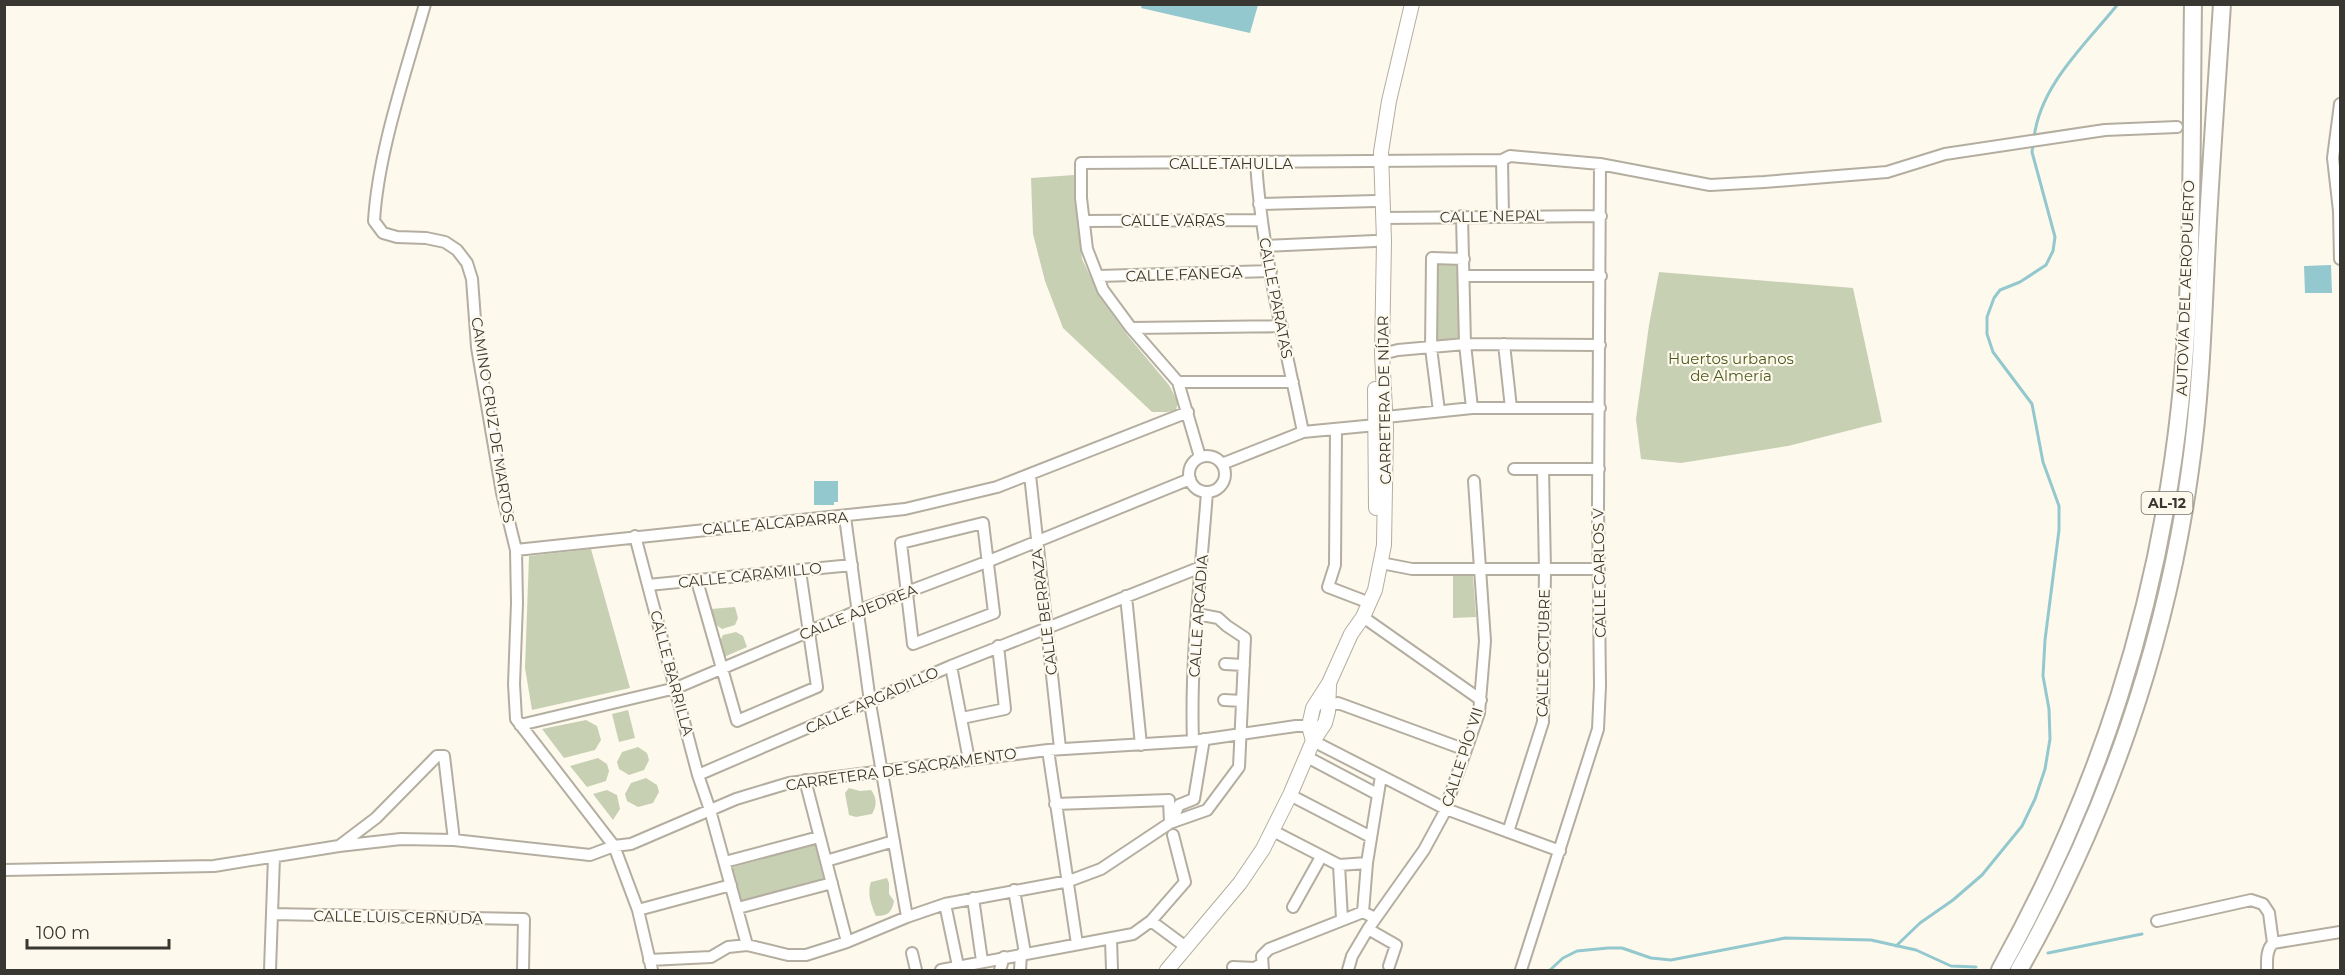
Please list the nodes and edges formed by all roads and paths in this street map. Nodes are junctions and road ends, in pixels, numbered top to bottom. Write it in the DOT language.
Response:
graph roads {
  1 [pos="425,4"];
  2 [pos="1412,4"];
  3 [pos="2193,4"];
  4 [pos="2222,4"];
  5 [pos="2340,104"];
  6 [pos="2177,127"];
  7 [pos="1381,160"];
  8 [pos="1502,160"];
  9 [pos="1256,163"];
  10 [pos="1600,164"];
  11 [pos="1376,201"];
  12 [pos="1259,204"];
  13 [pos="1462,216"];
  14 [pos="1503,216"];
  15 [pos="1601,216"];
  16 [pos="1384,218"];
  17 [pos="1261,220"];
  18 [pos="1084,221"];
  19 [pos="1375,241"];
  20 [pos="1266,246"];
  21 [pos="1464,259"];
  22 [pos="2340,260"];
  23 [pos="1271,271"];
  24 [pos="1098,276"];
  25 [pos="1464,276"];
  26 [pos="1601,276"];
  27 [pos="1282,326"];
  28 [pos="1131,328"];
  29 [pos="1465,344"];
  30 [pos="1504,344"];
  31 [pos="1600,345"];
  32 [pos="1431,348"];
  33 [pos="1382,354"];
  34 [pos="1178,382"];
  35 [pos="1293,382"];
  36 [pos="1472,408"];
  37 [pos="1510,408"];
  38 [pos="1600,408"];
  39 [pos="1439,411"];
  40 [pos="1188,412"];
  41 [pos="1381,421"];
  42 [pos="1336,429"];
  43 [pos="1303,432"];
  44 [pos="1200,457"];
  45 [pos="1222,464"];
  46 [pos="1514,469"];
  47 [pos="1543,469"];
  48 [pos="1599,469"];
  49 [pos="1030,475"];
  50 [pos="1190,480"];
  51 [pos="1474,481"];
  52 [pos="1207,492"];
  53 [pos="845,517"];
  54 [pos="635,536"];
  55 [pos="1036,541"];
  56 [pos="516,550"];
  57 [pos="989,561"];
  58 [pos="1382,563"];
  59 [pos="852,565"];
  60 [pos="1201,567"];
  61 [pos="1599,568"];
  62 [pos="1480,570"];
  63 [pos="1545,570"];
  64 [pos="800,571"];
  65 [pos="697,581"];
  66 [pos="648,585"];
  67 [pos="906,592"];
  68 [pos="1126,596"];
  69 [pos="1362,600"];
  70 [pos="857,610"];
  71 [pos="1197,614"];
  72 [pos="1363,617"];
  73 [pos="1046,628"];
  74 [pos="808,631"];
  75 [pos="1351,634"];
  76 [pos="998,646"];
  77 [pos="1225,664"];
  78 [pos="1244,665"];
  79 [pos="951,666"];
  80 [pos="721,669"];
  81 [pos="676,688"];
  82 [pos="1224,700"];
  83 [pos="1481,700"];
  84 [pos="1242,701"];
  85 [pos="870,702"];
  86 [pos="1324,703"];
  87 [pos="962,718"];
  88 [pos="520,725"];
  89 [pos="1313,731"];
  90 [pos="1241,733"];
  91 [pos="1198,740"];
  92 [pos="1141,745"];
  93 [pos="1060,748"];
  94 [pos="1048,750"];
  95 [pos="1466,750"];
  96 [pos="1307,757"];
  97 [pos="969,760"];
  98 [pos="883,770"];
  99 [pos="698,775"];
  100 [pos="1381,776"];
  101 [pos="805,780"];
  102 [pos="1377,794"];
  103 [pos="1290,795"];
  104 [pos="1054,804"];
  105 [pos="1446,809"];
  106 [pos="710,810"];
  107 [pos="1172,829"];
  108 [pos="1273,831"];
  109 [pos="1508,832"];
  110 [pos="819,837"];
  111 [pos="1371,837"];
  112 [pos="454,840"];
  113 [pos="894,841"];
  114 [pos="339,846"];
  115 [pos="614,846"];
  116 [pos="1560,851"];
  117 [pos="274,857"];
  118 [pos="1321,857"];
  119 [pos="826,861"];
  120 [pos="725,862"];
  121 [pos="1367,863"];
  122 [pos="1339,865"];
  123 [pos="4,870"];
  124 [pos="1069,881"];
  125 [pos="832,883"];
  126 [pos="731,885"];
  127 [pos="1014,890"];
  128 [pos="972,898"];
  129 [pos="945,904"];
  130 [pos="1293,907"];
  131 [pos="738,908"];
  132 [pos="638,910"];
  133 [pos="1363,912"];
  134 [pos="272,914"];
  135 [pos="907,917"];
  136 [pos="1375,918"];
  137 [pos="1342,919"];
  138 [pos="1151,921"];
  139 [pos="2157,921"];
  140 [pos="1368,929"];
  141 [pos="2340,932"];
  142 [pos="1111,939"];
  143 [pos="847,942"];
  144 [pos="2273,943"];
  145 [pos="1077,944"];
  146 [pos="747,945"];
  147 [pos="1186,947"];
  148 [pos="1023,953"];
  149 [pos="912,954"];
  150 [pos="1004,957"];
  151 [pos="982,961"];
  152 [pos="650,965"];
  153 [pos="958,966"];
  154 [pos="1389,966"];
  155 [pos="1262,967"];
  156 [pos="270,970"];
  157 [pos="523,970"];
  158 [pos="916,970"];
  159 [pos="940,970"];
  160 [pos="999,970"];
  161 [pos="1020,970"];
  162 [pos="1112,970"];
  163 [pos="1167,970"];
  164 [pos="1234,970"];
  165 [pos="1348,970"];
  166 [pos="1521,970"];
  167 [pos="2000,970"];
  168 [pos="2019,970"];
  169 [pos="2267,970"];
  1 -- 56 [label="street, CAMINO CRUZ DE MARTOS"];
  2 -- 7 [label="main road, CARRETERA DE NÍJAR"];
  3 -- 167 [label="highway, AUTOVÍA DEL AEROPUERTO / AL-12"];
  4 -- 168 [label="highway, AUTOVÍA DEL AEROPUERTO / AL-12"];
  5 -- 22 [label="street"];
  6 -- 10 [label="street, CALLE TAHULLA"];
  7 -- 8 [label="street, CALLE TAHULLA"];
  7 -- 9 [label="street, CALLE TAHULLA"];
  7 -- 11 [label="main road, CARRETERA DE NÍJAR"];
  7 -- 16 [label="main road, CARRETERA DE NÍJAR"];
  8 -- 10 [label="street, CALLE TAHULLA"];
  8 -- 14 [label="street"];
  9 -- 12 [label="street, CALLE PARATAS"];
  9 -- 18 [label="street, CALLE TAHULLA"];
  10 -- 15 [label="street, CALLE CARLOS V"];
  11 -- 12 [label="street"];
  11 -- 19 [label="main road, CARRETERA DE NÍJAR"];
  12 -- 17 [label="street, CALLE PARATAS"];
  13 -- 14 [label="street, CALLE NEPAL"];
  13 -- 16 [label="street, CALLE NEPAL"];
  13 -- 21 [label="street"];
  14 -- 15 [label="street, CALLE NEPAL"];
  15 -- 26 [label="street, CALLE CARLOS V"];
  16 -- 33 [label="main road, CARRETERA DE NÍJAR"];
  17 -- 18 [label="street, CALLE VARAS"];
  17 -- 20 [label="street, CALLE PARATAS"];
  18 -- 24 [label="street"];
  19 -- 20 [label="street"];
  19 -- 41 [label="main road, CARRETERA DE NÍJAR"];
  20 -- 23 [label="street, CALLE PARATAS"];
  21 -- 25 [label="street"];
  21 -- 32 [label="street"];
  23 -- 24 [label="street, CALLE FANEGA"];
  23 -- 27 [label="street, CALLE PARATAS"];
  24 -- 28 [label="street"];
  25 -- 26 [label="street"];
  25 -- 29 [label="street"];
  26 -- 31 [label="street, CALLE CARLOS V"];
  27 -- 28 [label="street"];
  27 -- 35 [label="street, CALLE PARATAS"];
  28 -- 34 [label="street"];
  29 -- 30 [label="street"];
  29 -- 32 [label="street"];
  29 -- 36 [label="street"];
  30 -- 31 [label="street"];
  30 -- 37 [label="street"];
  31 -- 38 [label="street, CALLE CARLOS V"];
  32 -- 33 [label="street"];
  32 -- 39 [label="street"];
  33 -- 41 [label="main road, CARRETERA DE NÍJAR"];
  34 -- 35 [label="street"];
  34 -- 40 [label="street"];
  35 -- 43 [label="street, CALLE PARATAS"];
  36 -- 37 [label="street"];
  36 -- 39 [label="street"];
  37 -- 38 [label="street"];
  38 -- 48 [label="street, CALLE CARLOS V"];
  39 -- 41 [label="street"];
  40 -- 44 [label="street"];
  40 -- 49 [label="street, CALLE ALCAPARRA"];
  41 -- 42 [label="street"];
  41 -- 58 [label="main road, CARRETERA DE NÍJAR"];
  41 -- 69 [label="main road, CARRETERA DE NÍJAR"];
  42 -- 43 [label="street"];
  42 -- 69 [label="street"];
  43 -- 45 [label="street"];
  44 -- 45 [label="street"];
  44 -- 50 [label="street"];
  45 -- 52 [label="street"];
  46 -- 47 [label="street"];
  47 -- 48 [label="street"];
  47 -- 63 [label="street, CALLE OCTUBRE"];
  48 -- 61 [label="street, CALLE CARLOS V"];
  49 -- 53 [label="street, CALLE ALCAPARRA"];
  49 -- 55 [label="street, CALLE BERRAZA"];
  50 -- 52 [label="street"];
  50 -- 55 [label="street, CALLE AJEDREA"];
  51 -- 62 [label="street, CALLE PÍO VII"];
  52 -- 60 [label="street, CALLE ARCADIA"];
  53 -- 54 [label="street, CALLE ALCAPARRA"];
  53 -- 59 [label="street"];
  54 -- 56 [label="street, CALLE ALCAPARRA"];
  54 -- 66 [label="street, CALLE BARRILLA"];
  55 -- 57 [label="street, CALLE AJEDREA"];
  55 -- 73 [label="street, CALLE BERRAZA"];
  56 -- 88 [label="street"];
  57 -- 67 [label="street, CALLE AJEDREA"];
  57 -- 67 [label="street"];
  57 -- 67 [label="street"];
  58 -- 62 [label="street"];
  58 -- 72 [label="main road, CARRETERA DE NÍJAR"];
  59 -- 64 [label="street, CALLE CARAMILLO"];
  59 -- 70 [label="street"];
  60 -- 68 [label="street, CALLE ARGADILLO"];
  60 -- 71 [label="street, CALLE ARCADIA"];
  61 -- 63 [label="street"];
  61 -- 116 [label="street, CALLE CARLOS V"];
  62 -- 63 [label="street"];
  62 -- 83 [label="street, CALLE PÍO VII"];
  63 -- 109 [label="street, CALLE OCTUBRE"];
  64 -- 65 [label="street, CALLE CARAMILLO"];
  64 -- 74 [label="street"];
  65 -- 66 [label="street, CALLE CARAMILLO"];
  65 -- 80 [label="street"];
  66 -- 81 [label="street, CALLE BARRILLA"];
  67 -- 70 [label="street, CALLE AJEDREA"];
  68 -- 73 [label="street, CALLE ARGADILLO"];
  68 -- 92 [label="street"];
  69 -- 75 [label="main road, CARRETERA DE NÍJAR"];
  70 -- 74 [label="street, CALLE AJEDREA"];
  70 -- 85 [label="street"];
  71 -- 78 [label="street"];
  71 -- 91 [label="street, CALLE ARCADIA"];
  72 -- 75 [label="main road, CARRETERA DE NÍJAR"];
  72 -- 83 [label="street"];
  73 -- 76 [label="street, CALLE ARGADILLO"];
  73 -- 93 [label="street, CALLE BERRAZA"];
  74 -- 80 [label="street, CALLE AJEDREA"];
  74 -- 80 [label="street"];
  75 -- 86 [label="main road, CARRETERA DE NÍJAR"];
  76 -- 79 [label="street, CALLE ARGADILLO"];
  76 -- 87 [label="street"];
  77 -- 78 [label="street"];
  78 -- 84 [label="street"];
  79 -- 85 [label="street, CALLE ARGADILLO"];
  79 -- 87 [label="street"];
  80 -- 81 [label="street, CALLE AJEDREA"];
  81 -- 88 [label="street, CALLE AJEDREA"];
  81 -- 99 [label="street, CALLE BARRILLA"];
  82 -- 84 [label="street"];
  83 -- 95 [label="street, CALLE PÍO VII"];
  84 -- 90 [label="street"];
  85 -- 98 [label="street"];
  85 -- 99 [label="street, CALLE ARGADILLO"];
  86 -- 89 [label="main road, CARRETERA DE NÍJAR"];
  86 -- 95 [label="street"];
  87 -- 97 [label="street"];
  88 -- 115 [label="street"];
  89 -- 90 [label="street, CARRETERA DE SACRAMENTO"];
  89 -- 96 [label="main road"];
  89 -- 100 [label="street"];
  90 -- 91 [label="street, CARRETERA DE SACRAMENTO"];
  90 -- 107 [label="street"];
  91 -- 92 [label="street, CARRETERA DE SACRAMENTO"];
  91 -- 107 [label="street, CALLE ARCADIA"];
  92 -- 93 [label="street, CARRETERA DE SACRAMENTO"];
  93 -- 94 [label="street, CARRETERA DE SACRAMENTO"];
  94 -- 97 [label="street, CARRETERA DE SACRAMENTO"];
  94 -- 104 [label="street"];
  95 -- 105 [label="street, CALLE PÍO VII"];
  96 -- 102 [label="street"];
  96 -- 103 [label="main road"];
  97 -- 98 [label="street, CARRETERA DE SACRAMENTO"];
  98 -- 101 [label="street, CARRETERA DE SACRAMENTO"];
  98 -- 113 [label="street"];
  99 -- 106 [label="street, CALLE BARRILLA"];
  100 -- 102 [label="street"];
  100 -- 105 [label="street"];
  101 -- 106 [label="street, CARRETERA DE SACRAMENTO"];
  101 -- 110 [label="street"];
  102 -- 111 [label="street"];
  103 -- 108 [label="main road"];
  103 -- 111 [label="street"];
  104 -- 107 [label="street"];
  104 -- 124 [label="street"];
  105 -- 109 [label="street"];
  105 -- 136 [label="street, CALLE PÍO VII"];
  106 -- 115 [label="street, CARRETERA DE SACRAMENTO"];
  106 -- 120 [label="street, CALLE BARRILLA"];
  107 -- 124 [label="street"];
  107 -- 138 [label="street"];
  108 -- 118 [label="street"];
  108 -- 147 [label="main road"];
  109 -- 116 [label="street"];
  110 -- 119 [label="street"];
  110 -- 120 [label="street"];
  111 -- 121 [label="street"];
  112 -- 114 [label="street, CARRETERA DE SACRAMENTO"];
  112 -- 114 [label="street"];
  112 -- 115 [label="street, CARRETERA DE SACRAMENTO"];
  113 -- 119 [label="street"];
  113 -- 135 [label="street"];
  114 -- 117 [label="street, CARRETERA DE SACRAMENTO"];
  115 -- 132 [label="street"];
  116 -- 166 [label="street, CALLE CARLOS V"];
  117 -- 123 [label="street, CARRETERA DE SACRAMENTO"];
  117 -- 134 [label="street"];
  118 -- 122 [label="street"];
  118 -- 130 [label="street"];
  119 -- 125 [label="street"];
  120 -- 126 [label="street, CALLE BARRILLA"];
  121 -- 122 [label="street"];
  121 -- 133 [label="street"];
  122 -- 137 [label="street"];
  124 -- 127 [label="street"];
  124 -- 145 [label="street"];
  125 -- 131 [label="street"];
  125 -- 143 [label="street"];
  126 -- 131 [label="street, CALLE BARRILLA"];
  126 -- 132 [label="street"];
  127 -- 128 [label="street"];
  127 -- 148 [label="street"];
  128 -- 129 [label="street"];
  128 -- 151 [label="street"];
  129 -- 135 [label="street"];
  129 -- 153 [label="street"];
  131 -- 146 [label="street, CALLE BARRILLA"];
  132 -- 152 [label="street"];
  133 -- 136 [label="street"];
  133 -- 137 [label="street"];
  134 -- 156 [label="street"];
  134 -- 157 [label="street, CALLE LUIS CERNUDA"];
  135 -- 143 [label="street"];
  136 -- 140 [label="street, CALLE PÍO VII"];
  137 -- 155 [label="street"];
  138 -- 142 [label="street"];
  138 -- 147 [label="street"];
  139 -- 144 [label="street"];
  140 -- 154 [label="street"];
  140 -- 165 [label="street, CALLE PÍO VII"];
  141 -- 144 [label="street"];
  142 -- 145 [label="street"];
  142 -- 162 [label="street"];
  143 -- 146 [label="street"];
  144 -- 169 [label="street"];
  145 -- 148 [label="street"];
  146 -- 152 [label="street"];
  147 -- 163 [label="main road"];
  148 -- 150 [label="street"];
  148 -- 161 [label="street"];
  149 -- 158 [label="street"];
  150 -- 151 [label="street"];
  150 -- 160 [label="street"];
  151 -- 153 [label="street"];
  153 -- 159 [label="street"];
  155 -- 164 [label="street"];
}
